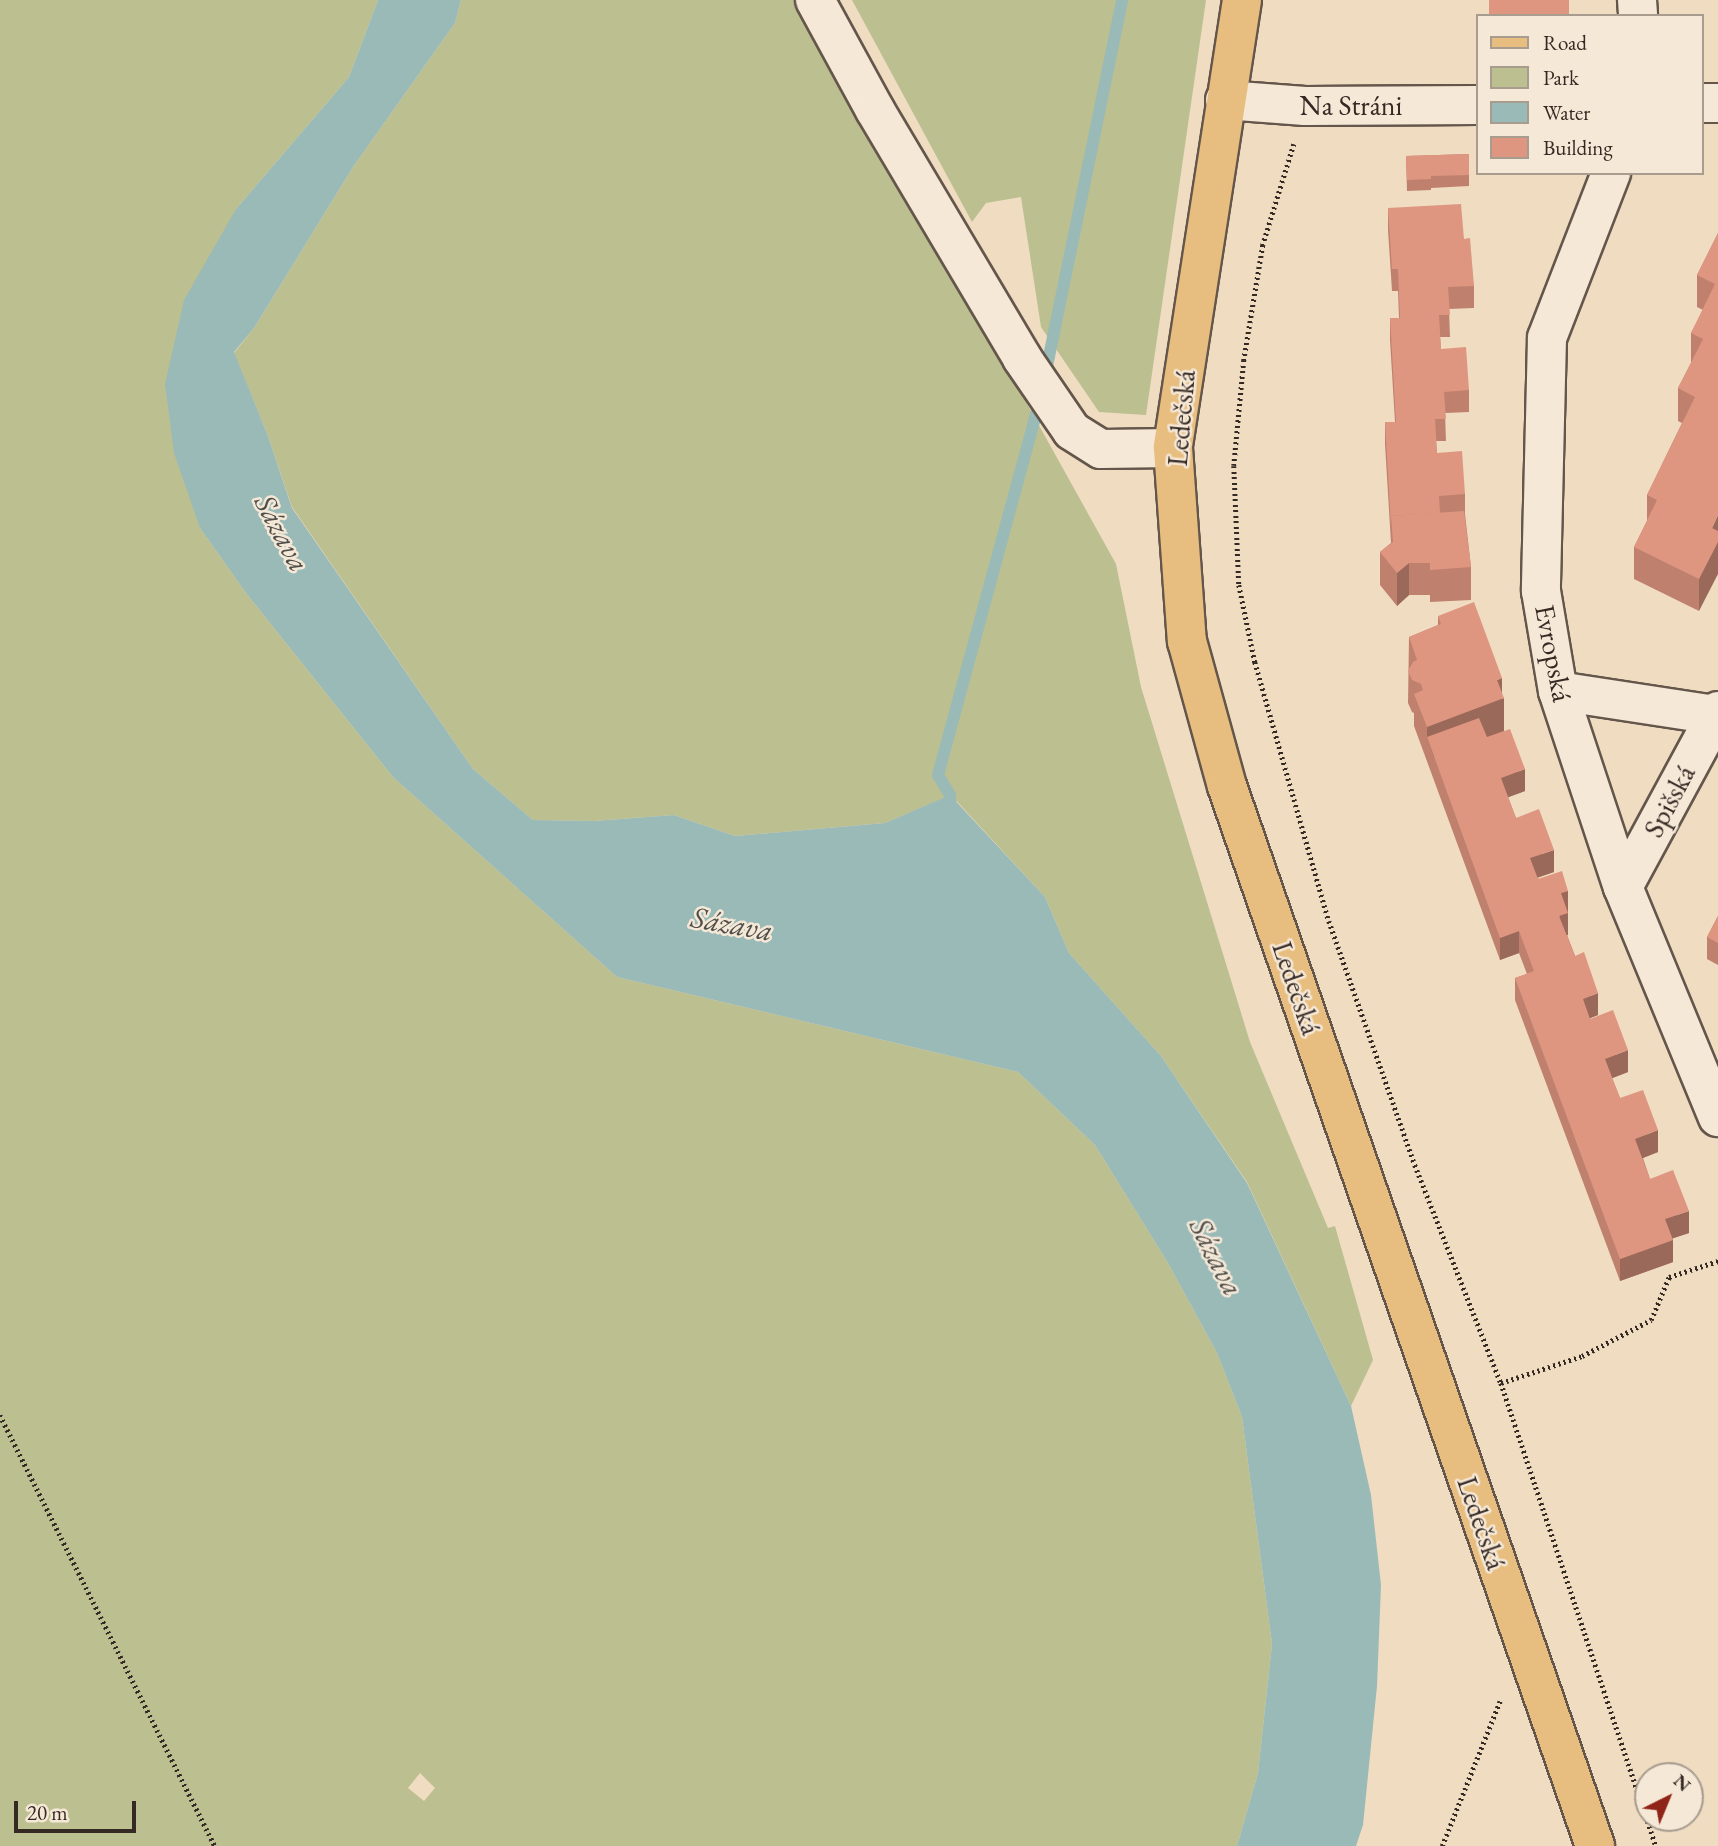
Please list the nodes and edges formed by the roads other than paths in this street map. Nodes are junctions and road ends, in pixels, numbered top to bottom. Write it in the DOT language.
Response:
graph roads {
  1 [pos="815,0"];
  2 [pos="1242,0"];
  3 [pos="1225,100"];
  4 [pos="1476,105"];
  5 [pos="1610,175"];
  6 [pos="1173,448"];
  7 [pos="1558,691"];
  8 [pos="1716,713"];
  9 [pos="1623,887"];
  10 [pos="1718,1117"];
  11 [pos="1595,1846"];
  1 -- 6 [label="street"];
  2 -- 3 [label="main road, Ledečská"];
  3 -- 4 [label="street, Na Stráni"];
  3 -- 6 [label="main road, Ledečská"];
  5 -- 7 [label="street, Evropská"];
  6 -- 11 [label="main road, Ledečská"];
  7 -- 8 [label="street, Spišská"];
  7 -- 9 [label="street, Evropská"];
  8 -- 9 [label="street, Spišská"];
  9 -- 10 [label="street, Evropská"];
}
